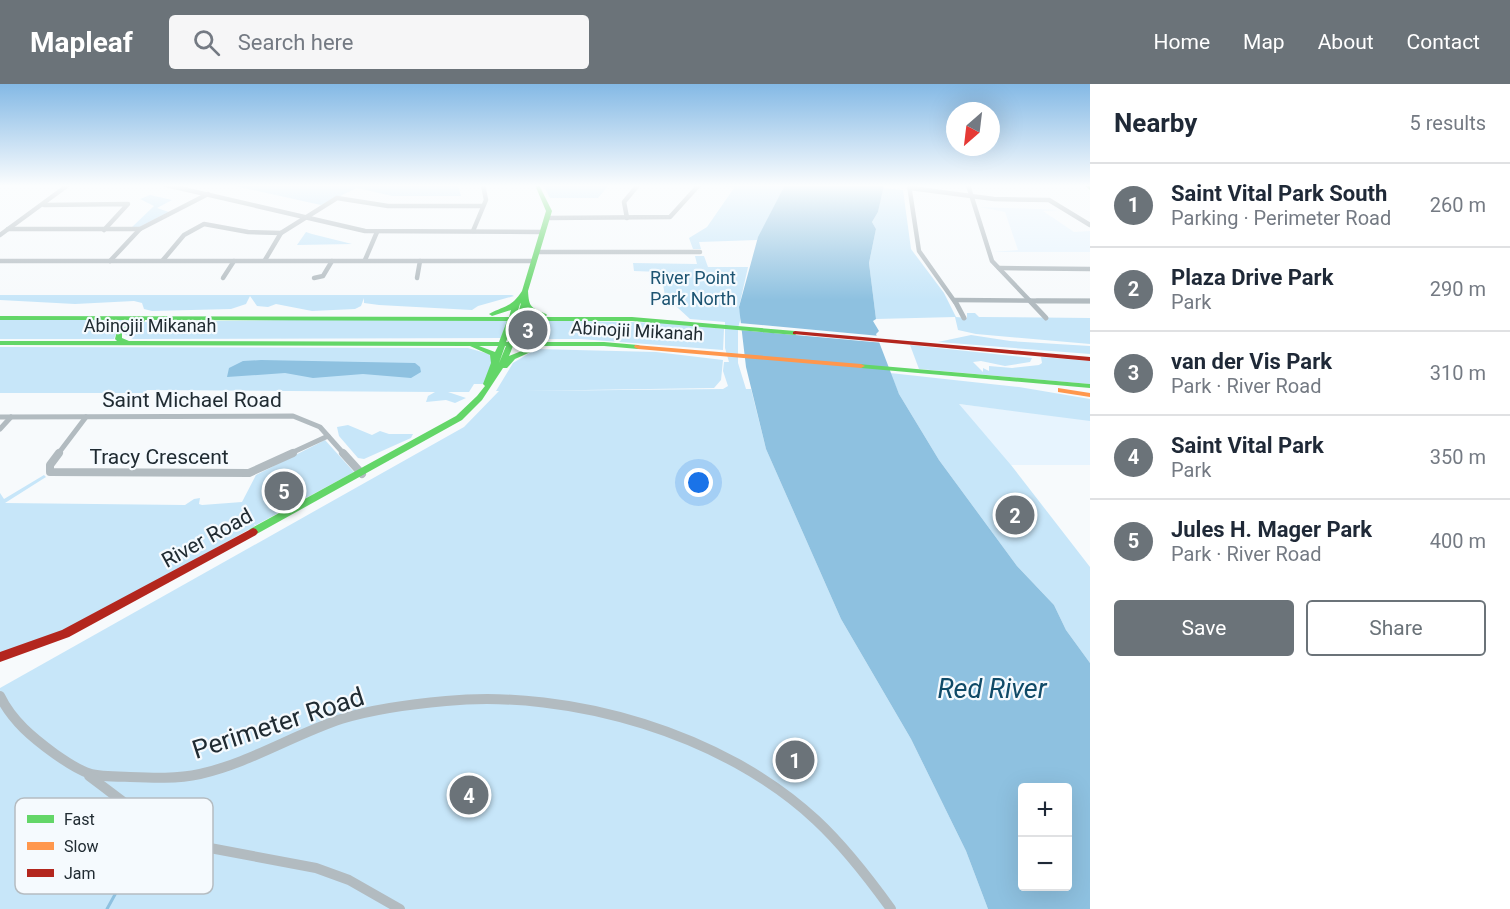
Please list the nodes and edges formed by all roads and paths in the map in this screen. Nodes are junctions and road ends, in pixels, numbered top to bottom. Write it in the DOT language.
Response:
graph roads {
  1 [pos="16,224"];
  2 [pos="111,224"];
  3 [pos="151,224"];
  4 [pos="296,224"];
  5 [pos="328,224"];
  6 [pos="475,224"];
  7 [pos="545,224"];
  8 [pos="915,224"];
  9 [pos="979,224"];
  10 [pos="8,229"];
  11 [pos="140,229"];
  12 [pos="104,230"];
  13 [pos="472,231"];
  14 [pos="377,232"];
  15 [pos="543,232"];
  16 [pos="281,233"];
  17 [pos="0,235"];
  18 [pos="700,252"];
  19 [pos="535,256"];
  20 [pos="163,260"];
  21 [pos="265,260"];
  22 [pos="365,260"];
  23 [pos="0,261"];
  24 [pos="110,261"];
  25 [pos="234,261"];
  26 [pos="332,261"];
  27 [pos="420,261"];
  28 [pos="999,268"];
  29 [pos="1090,269"];
  30 [pos="223,278"];
  31 [pos="314,278"];
  32 [pos="417,278"];
  33 [pos="955,300"];
  34 [pos="1029,300"];
  35 [pos="522,301"];
  36 [pos="1090,301"];
  37 [pos="569,317"];
  38 [pos="0,318"];
  39 [pos="226,318"];
  40 [pos="468,318"];
  41 [pos="517,318"];
  42 [pos="964,318"];
  43 [pos="1046,318"];
  44 [pos="128,342"];
  45 [pos="455,342"];
  46 [pos="509,342"];
  47 [pos="552,342"];
  48 [pos="0,343"];
  49 [pos="1090,358"];
  50 [pos="500,367"];
  51 [pos="957,375"];
  52 [pos="1090,386"];
  53 [pos="1090,395"];
  54 [pos="0,417"];
  55 [pos="11,417"];
  56 [pos="86,417"];
  57 [pos="0,429"];
  58 [pos="328,436"];
  59 [pos="362,474"];
  60 [pos="0,657"];
  61 [pos="0,697"];
  62 [pos="89,776"];
  63 [pos="119,798"];
  64 [pos="213,847"];
  65 [pos="400,909"];
  66 [pos="891,909"];
  1 -- 10 [label="street"];
  2 -- 12 [label="street"];
  3 -- 11 [label="street"];
  4 -- 16 [label="street"];
  5 -- 14 [label="street"];
  6 -- 13 [label="street"];
  7 -- 15 [label="main road, River Road"];
  8 -- 33 [label="street"];
  9 -- 28 [label="street"];
  10 -- 12 [label="street"];
  10 -- 17 [label="street"];
  11 -- 12 [label="street"];
  11 -- 24 [label="street"];
  13 -- 14 [label="street"];
  13 -- 15 [label="street"];
  14 -- 22 [label="street"];
  15 -- 19 [label="main road, River Road"];
  16 -- 20 [label="street"];
  16 -- 21 [label="street"];
  18 -- 19 [label="street"];
  19 -- 27 [label="street"];
  19 -- 35 [label="main road, River Road"];
  20 -- 24 [label="street"];
  20 -- 25 [label="street"];
  21 -- 25 [label="street"];
  21 -- 26 [label="street"];
  22 -- 26 [label="street"];
  22 -- 27 [label="street"];
  23 -- 24 [label="street"];
  25 -- 30 [label="street"];
  26 -- 31 [label="street"];
  27 -- 32 [label="street"];
  28 -- 29 [label="street"];
  28 -- 34 [label="street"];
  33 -- 34 [label="street"];
  33 -- 42 [label="street"];
  34 -- 36 [label="street"];
  34 -- 43 [label="street"];
  35 -- 37 [label="main road"];
  35 -- 40 [label="main road"];
  35 -- 41 [label="main road, River Road"];
  37 -- 41 [label="main road, Abinojii Mikanah"];
  37 -- 49 [label="main road, Abinojii Mikanah"];
  38 -- 39 [label="main road, Abinojii Mikanah"];
  39 -- 40 [label="main road, Abinojii Mikanah"];
  39 -- 44 [label="main road"];
  40 -- 41 [label="main road, Abinojii Mikanah"];
  41 -- 46 [label="main road, River Road"];
  44 -- 45 [label="main road, Abinojii Mikanah"];
  44 -- 48 [label="main road, Abinojii Mikanah"];
  45 -- 46 [label="main road, Abinojii Mikanah"];
  45 -- 50 [label="main road"];
  46 -- 47 [label="main road, Abinojii Mikanah"];
  46 -- 50 [label="main road, River Road"];
  47 -- 50 [label="main road"];
  47 -- 51 [label="main road, Abinojii Mikanah"];
  50 -- 59 [label="main road, River Road"];
  51 -- 52 [label="main road, Abinojii Mikanah"];
  51 -- 53 [label="main road"];
  54 -- 55 [label="street, Saint Michael Road"];
  55 -- 56 [label="street, Saint Michael Road"];
  55 -- 57 [label="street"];
  56 -- 58 [label="street, Saint Michael Road"];
  56 -- 58 [label="street, Tracy Crescent"];
  58 -- 59 [label="street, Saint Michael Road"];
  59 -- 60 [label="main road, River Road"];
  61 -- 62 [label="street"];
  62 -- 63 [label="street"];
  62 -- 66 [label="street, Perimeter Road"];
  64 -- 65 [label="street"];
}
